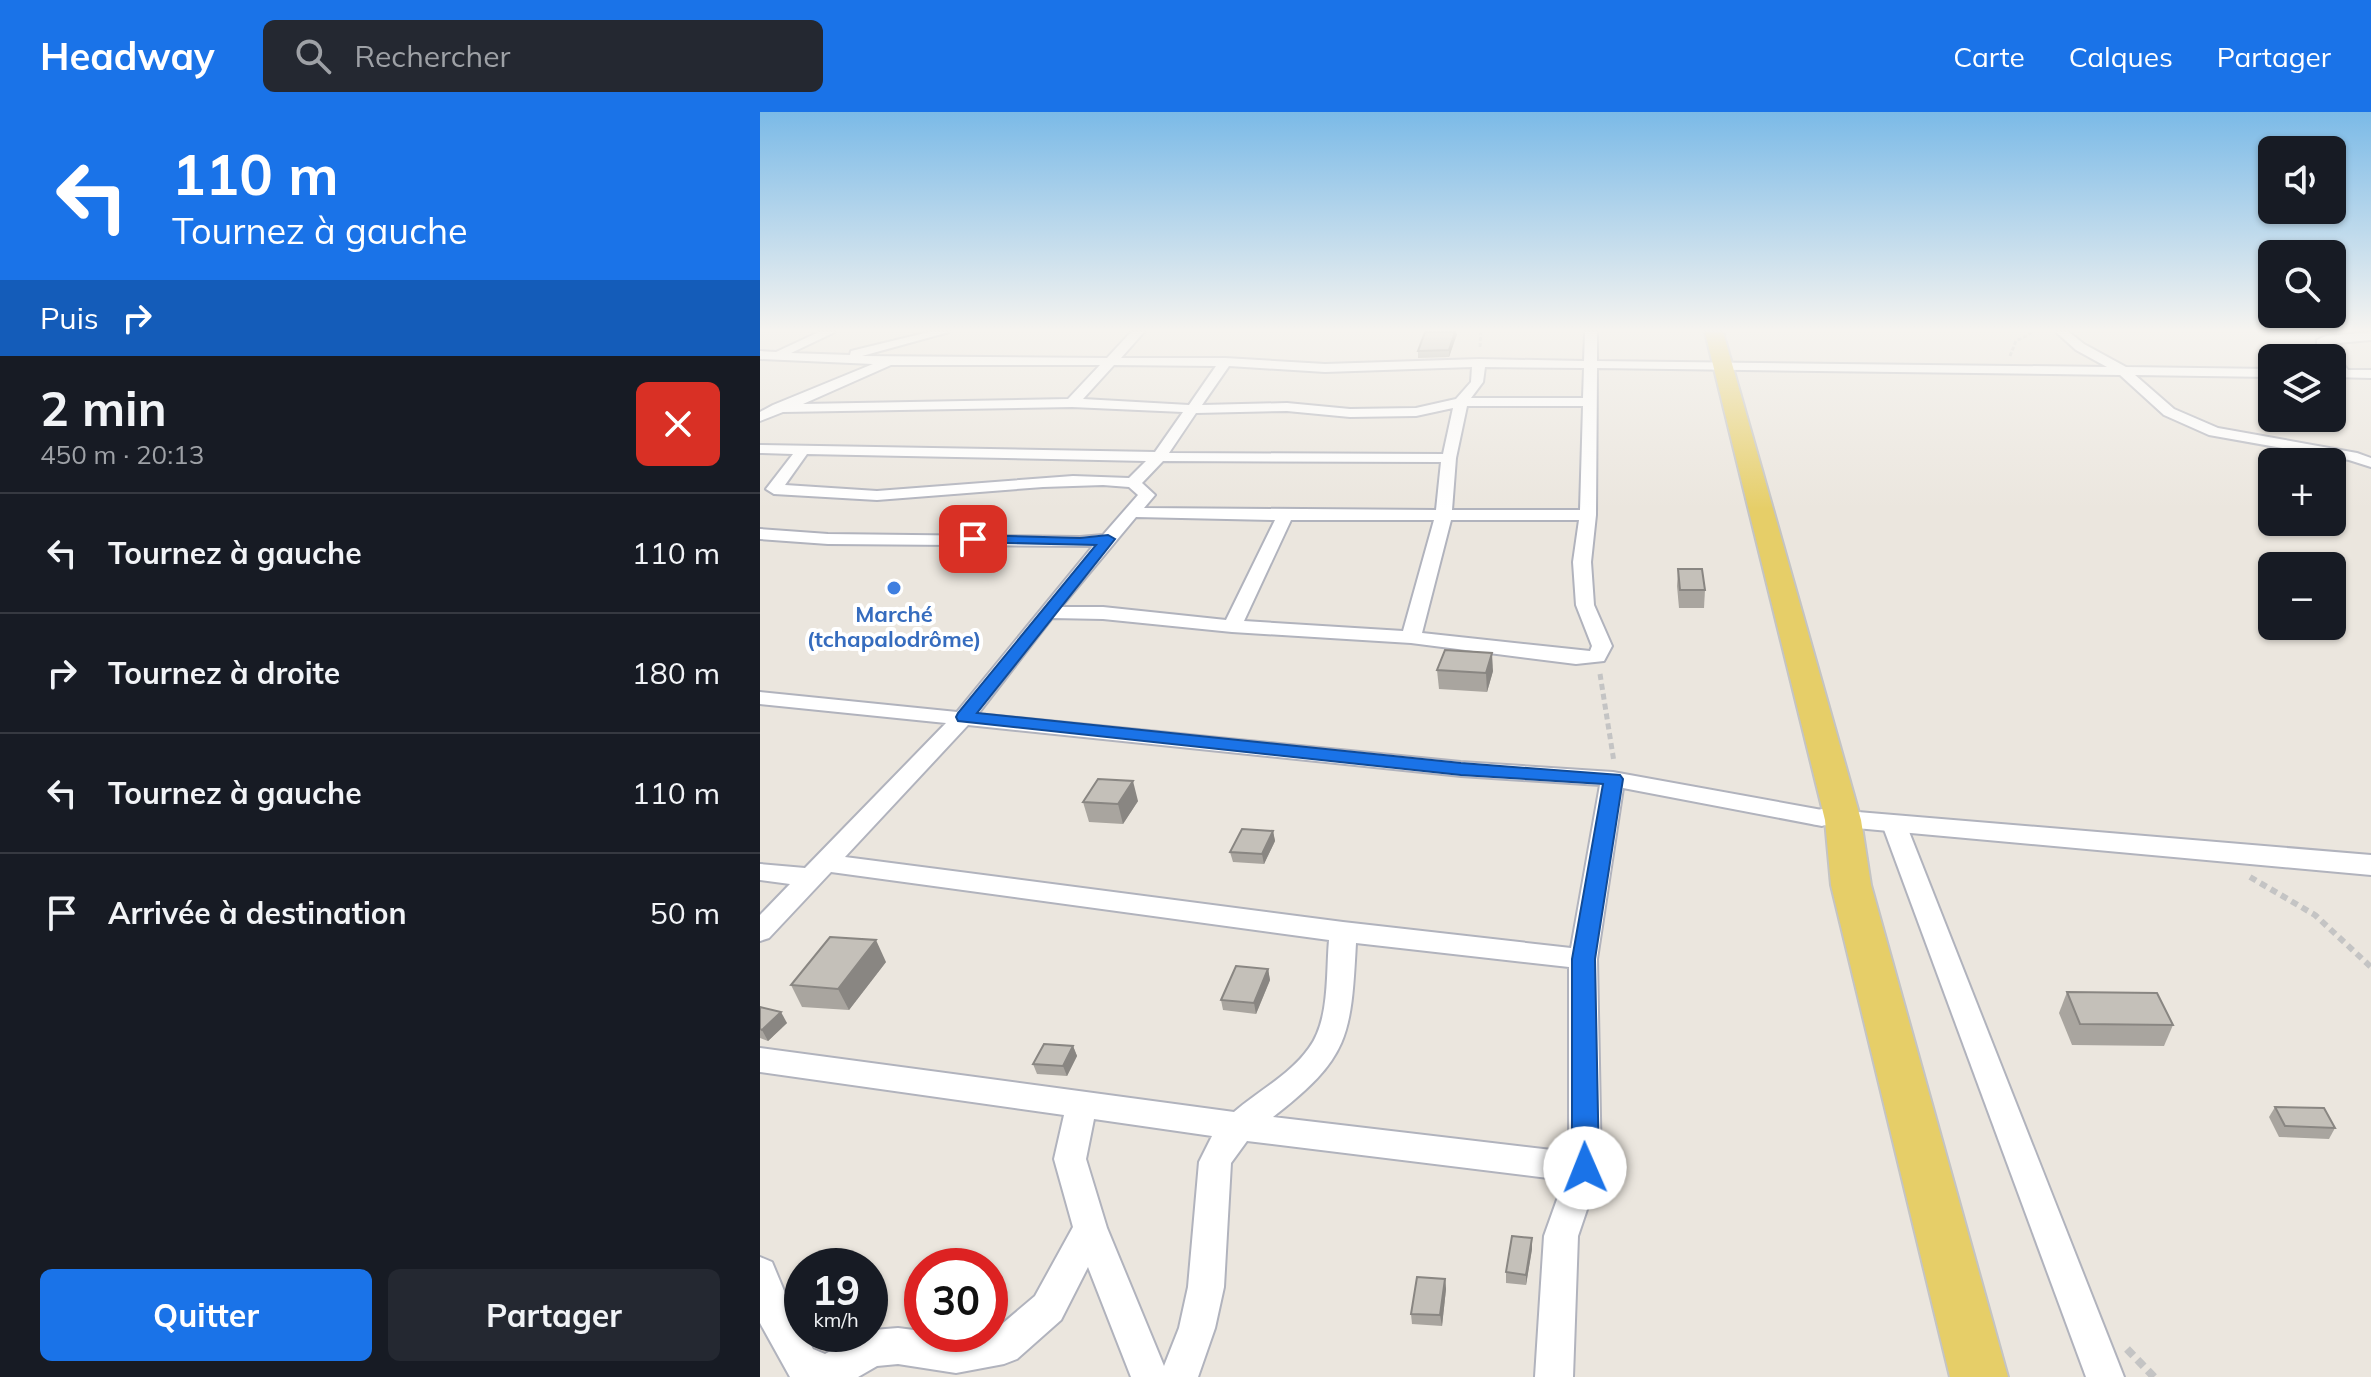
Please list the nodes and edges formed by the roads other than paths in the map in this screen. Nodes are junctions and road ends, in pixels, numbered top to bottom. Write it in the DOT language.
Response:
graph roads {
  1 [pos="818,391"];
  2 [pos="1082,391"];
  3 [pos="1206,391"];
  4 [pos="1470,391"];
  5 [pos="1589,391"];
  6 [pos="1723,391"];
  7 [pos="2145,391"];
  8 [pos="1461,402"];
  9 [pos="1589,402"];
  10 [pos="1072,403"];
  11 [pos="778,408"];
  12 [pos="1195,409"];
  13 [pos="760,417"];
  14 [pos="760,449"];
  15 [pos="804,449"];
  16 [pos="1159,457"];
  17 [pos="1449,458"];
  18 [pos="2371,463"];
  19 [pos="1133,483"];
  20 [pos="1132,512"];
  21 [pos="1285,515"];
  22 [pos="1444,515"];
  23 [pos="1588,515"];
  24 [pos="760,534"];
  25 [pos="1108,539"];
  26 [pos="1048,612"];
  27 [pos="1232,626"];
  28 [pos="1411,637"];
  29 [pos="760,698"];
  30 [pos="964,717"];
  31 [pos="1613,779"];
  32 [pos="1832,819"];
  33 [pos="1894,824"];
  34 [pos="2371,865"];
  35 [pos="818,870"];
  36 [pos="760,872"];
  37 [pos="760,931"];
  38 [pos="1343,932"];
  39 [pos="1583,959"];
  40 [pos="760,1060"];
  41 [pos="1084,1105"];
  42 [pos="1237,1126"];
  43 [pos="1585,1168"];
  44 [pos="1090,1228"];
  45 [pos="760,1274"];
  46 [pos="827,1376"];
  47 [pos="1150,1377"];
  48 [pos="1179,1377"];
  49 [pos="1554,1377"];
  50 [pos="1979,1377"];
  51 [pos="2105,1377"];
  1 -- 11 [label="street"];
  2 -- 10 [label="street"];
  3 -- 12 [label="street"];
  4 -- 8 [label="street"];
  5 -- 9 [label="street"];
  6 -- 32 [label="main road"];
  7 -- 18 [label="street"];
  8 -- 9 [label="street"];
  8 -- 12 [label="street"];
  8 -- 17 [label="street"];
  9 -- 23 [label="street"];
  10 -- 11 [label="street"];
  10 -- 12 [label="street"];
  11 -- 13 [label="street"];
  12 -- 16 [label="street"];
  14 -- 15 [label="street"];
  15 -- 16 [label="street"];
  15 -- 19 [label="street"];
  16 -- 17 [label="street"];
  16 -- 19 [label="street"];
  17 -- 22 [label="street"];
  19 -- 20 [label="street"];
  20 -- 21 [label="street"];
  20 -- 25 [label="street"];
  21 -- 22 [label="street"];
  21 -- 27 [label="street"];
  22 -- 23 [label="street"];
  22 -- 28 [label="street"];
  23 -- 28 [label="street"];
  24 -- 25 [label="street"];
  25 -- 26 [label="street"];
  26 -- 27 [label="street"];
  26 -- 30 [label="street"];
  27 -- 28 [label="street"];
  29 -- 30 [label="street"];
  30 -- 31 [label="street"];
  30 -- 35 [label="street"];
  31 -- 32 [label="street"];
  31 -- 39 [label="street"];
  32 -- 33 [label="street"];
  32 -- 50 [label="main road"];
  33 -- 34 [label="street"];
  33 -- 51 [label="street"];
  35 -- 36 [label="street"];
  35 -- 37 [label="street"];
  35 -- 38 [label="street"];
  38 -- 39 [label="street"];
  38 -- 42 [label="street"];
  39 -- 43 [label="street"];
  40 -- 41 [label="street"];
  41 -- 42 [label="street"];
  41 -- 44 [label="street"];
  42 -- 43 [label="street"];
  42 -- 48 [label="street"];
  43 -- 49 [label="street"];
  44 -- 46 [label="street"];
  44 -- 47 [label="street"];
  45 -- 46 [label="street"];
}
